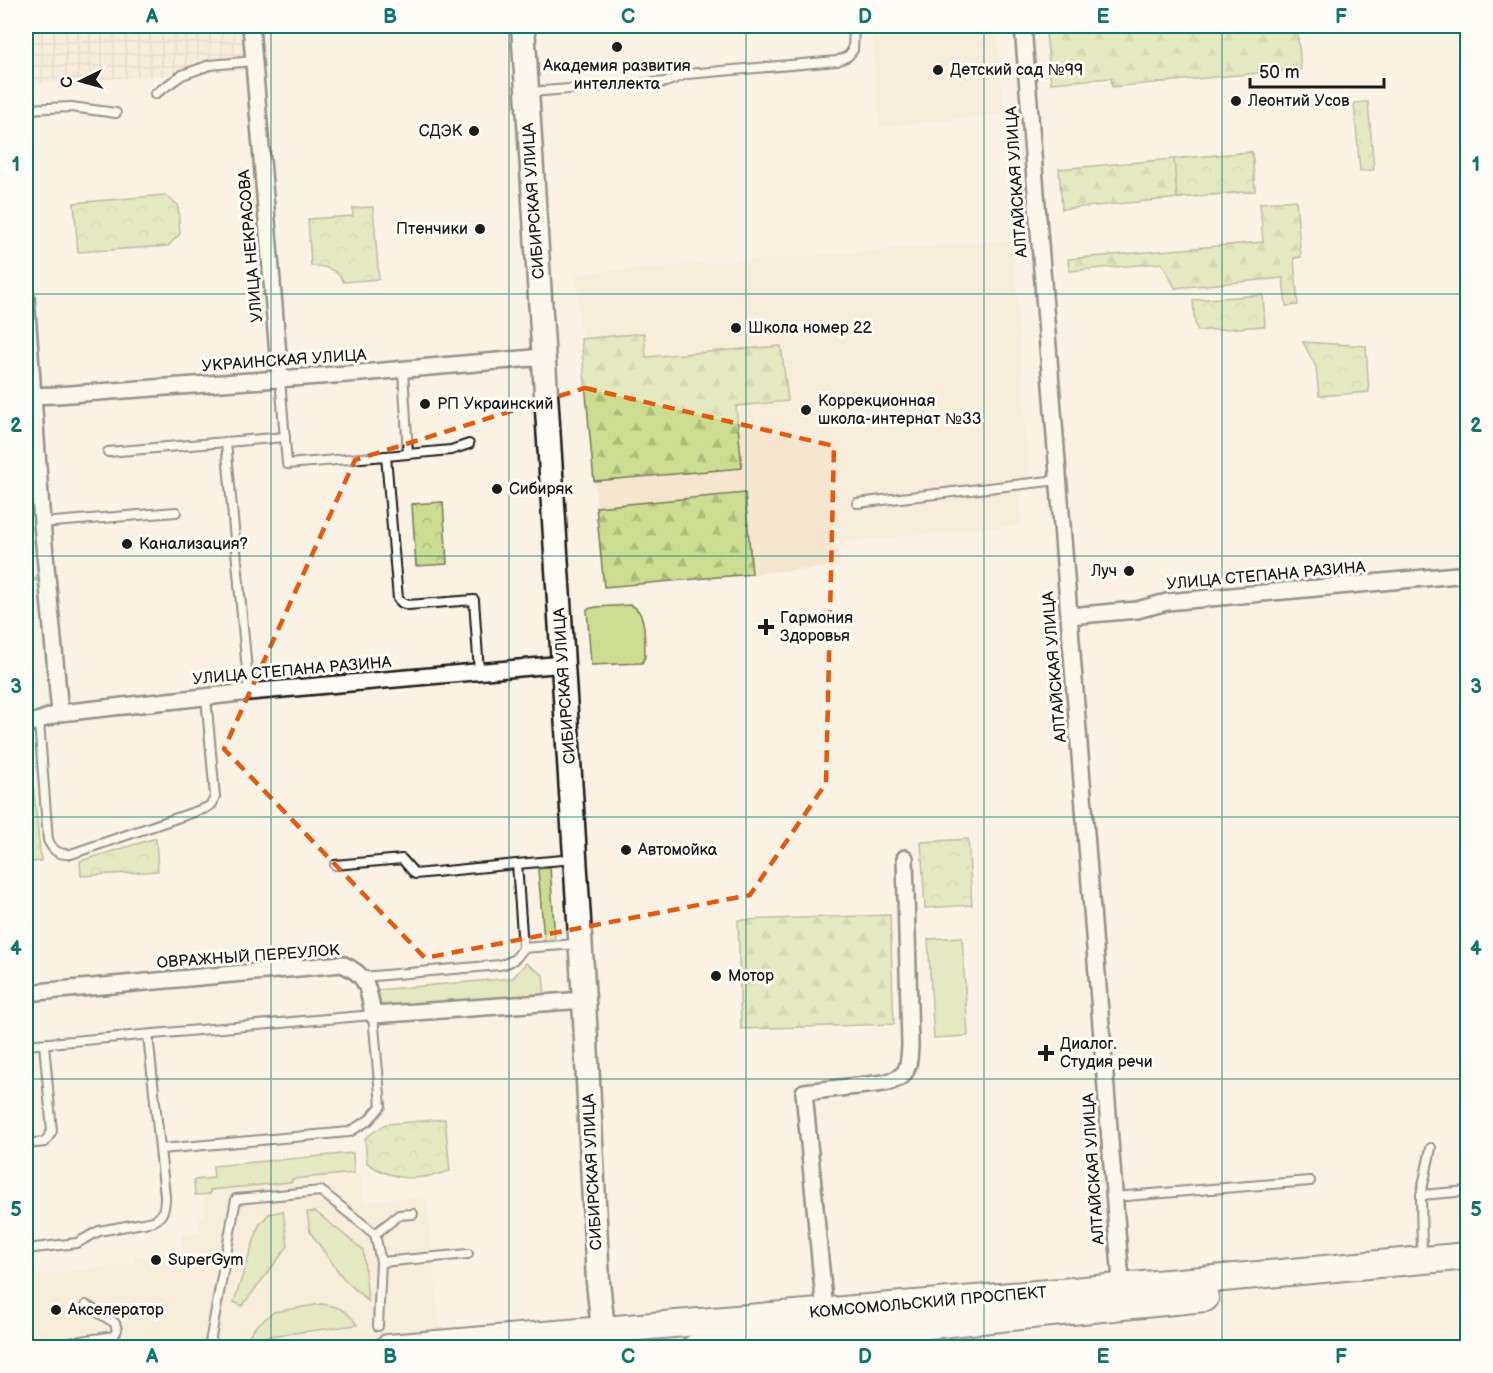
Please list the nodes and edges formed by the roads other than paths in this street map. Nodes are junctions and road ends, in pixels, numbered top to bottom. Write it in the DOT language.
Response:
graph roads {
  1 [pos="251,26"];
  2 [pos="523,26"];
  3 [pos="854,26"];
  4 [pos="1023,26"];
  5 [pos="254,62"];
  6 [pos="527,92"];
  7 [pos="155,94"];
  8 [pos="26,109"];
  9 [pos="116,113"];
  10 [pos="26,297"];
  11 [pos="544,357"];
  12 [pos="403,370"];
  13 [pos="280,379"];
  14 [pos="29,396"];
  15 [pos="285,437"];
  16 [pos="226,442"];
  17 [pos="469,444"];
  18 [pos="108,452"];
  19 [pos="408,454"];
  20 [pos="386,456"];
  21 [pos="32,476"];
  22 [pos="1058,480"];
  23 [pos="856,503"];
  24 [pos="176,512"];
  25 [pos="42,523"];
  26 [pos="1467,574"];
  27 [pos="1069,616"];
  28 [pos="564,664"];
  29 [pos="479,672"];
  30 [pos="249,692"];
  31 [pos="206,697"];
  32 [pos="60,713"];
  33 [pos="32,723"];
  34 [pos="905,858"];
  35 [pos="576,859"];
  36 [pos="518,864"];
  37 [pos="335,865"];
  38 [pos="581,944"];
  39 [pos="523,948"];
  40 [pos="362,977"];
  41 [pos="26,993"];
  42 [pos="585,1000"];
  43 [pos="373,1015"];
  44 [pos="148,1035"];
  45 [pos="44,1044"];
  46 [pos="26,1045"];
  47 [pos="26,1144"];
  48 [pos="1431,1148"];
  49 [pos="161,1149"];
  50 [pos="1310,1180"];
  51 [pos="1467,1191"];
  52 [pos="1422,1195"];
  53 [pos="1114,1197"];
  54 [pos="413,1214"];
  55 [pos="375,1234"];
  56 [pos="26,1249"];
  57 [pos="468,1254"];
  58 [pos="1467,1256"];
  59 [pos="1422,1260"];
  60 [pos="381,1262"];
  61 [pos="1467,1272"];
  62 [pos="1123,1296"];
  63 [pos="86,1305"];
  64 [pos="825,1311"];
  65 [pos="383,1337"];
  66 [pos="604,1338"];
  67 [pos="36,1347"];
  68 [pos="209,1347"];
  69 [pos="695,1347"];
  1 -- 5 [label="street, УЛИЦА НЕКРАСОВА"];
  2 -- 6 [label="main road, СИБИРСКАЯ УЛИЦА"];
  3 -- 6 [label="lane"];
  4 -- 22 [label="street, АЛТАЙСКАЯ УЛИЦА"];
  5 -- 7 [label="lane"];
  5 -- 13 [label="street, УЛИЦА НЕКРАСОВА"];
  6 -- 11 [label="main road, СИБИРСКАЯ УЛИЦА"];
  8 -- 9 [label="lane"];
  10 -- 14 [label="street"];
  11 -- 12 [label="street, УКРАИНСКАЯ УЛИЦА"];
  11 -- 28 [label="main road, СИБИРСКАЯ УЛИЦА"];
  12 -- 13 [label="street, УКРАИНСКАЯ УЛИЦА"];
  12 -- 19 [label="lane"];
  13 -- 14 [label="street, УКРАИНСКАЯ УЛИЦА"];
  13 -- 15 [label="lane, УЛИЦА НЕКРАСОВА"];
  14 -- 21 [label="street"];
  15 -- 16 [label="lane"];
  15 -- 20 [label="lane, УЛИЦА НЕКРАСОВА"];
  16 -- 18 [label="lane"];
  16 -- 30 [label="lane"];
  17 -- 19 [label="lane"];
  19 -- 20 [label="lane"];
  20 -- 29 [label="lane"];
  21 -- 25 [label="street"];
  22 -- 23 [label="lane"];
  22 -- 27 [label="street, АЛТАЙСКАЯ УЛИЦА"];
  24 -- 25 [label="lane"];
  25 -- 32 [label="street"];
  26 -- 27 [label="street, УЛИЦА СТЕПАНА РАЗИНА"];
  27 -- 53 [label="street, АЛТАЙСКАЯ УЛИЦА"];
  28 -- 29 [label="street, УЛИЦА СТЕПАНА РАЗИНА"];
  28 -- 35 [label="main road, СИБИРСКАЯ УЛИЦА"];
  29 -- 30 [label="street, УЛИЦА СТЕПАНА РАЗИНА"];
  30 -- 31 [label="street, УЛИЦА СТЕПАНА РАЗИНА"];
  31 -- 32 [label="street, УЛИЦА СТЕПАНА РАЗИНА"];
  31 -- 33 [label="lane"];
  32 -- 33 [label="street, УЛИЦА СТЕПАНА РАЗИНА"];
  34 -- 64 [label="street"];
  35 -- 36 [label="lane"];
  35 -- 38 [label="main road, СИБИРСКАЯ УЛИЦА"];
  36 -- 37 [label="lane"];
  36 -- 39 [label="lane"];
  38 -- 39 [label="lane"];
  38 -- 42 [label="main road, СИБИРСКАЯ УЛИЦА"];
  39 -- 40 [label="lane"];
  40 -- 41 [label="street, ОВРАЖНЫЙ ПЕРЕУЛОК"];
  40 -- 43 [label="street"];
  42 -- 43 [label="street"];
  42 -- 66 [label="main road, СИБИРСКАЯ УЛИЦА"];
  43 -- 44 [label="lane"];
  43 -- 49 [label="lane"];
  44 -- 45 [label="lane"];
  44 -- 49 [label="lane"];
  45 -- 46 [label="lane"];
  45 -- 47 [label="lane"];
  48 -- 52 [label="lane"];
  49 -- 56 [label="lane"];
  50 -- 53 [label="lane"];
  51 -- 52 [label="lane"];
  52 -- 59 [label="lane"];
  53 -- 62 [label="street, АЛТАЙСКАЯ УЛИЦА"];
  54 -- 55 [label="lane"];
  55 -- 60 [label="lane"];
  55 -- 68 [label="lane"];
  57 -- 60 [label="lane"];
  58 -- 59 [label="main road, КОМСОМОЛЬСКИЙ ПРОСПЕКТ"];
  59 -- 62 [label="main road, КОМСОМОЛЬСКИЙ ПРОСПЕКТ"];
  60 -- 65 [label="lane"];
  61 -- 62 [label="main road, КОМСОМОЛЬСКИЙ ПРОСПЕКТ"];
  62 -- 64 [label="main road, КОМСОМОЛЬСКИЙ ПРОСПЕКТ"];
  62 -- 69 [label="main road, КОМСОМОЛЬСКИЙ ПРОСПЕКТ"];
  63 -- 67 [label="lane"];
  64 -- 66 [label="main road, КОМСОМОЛЬСКИЙ ПРОСПЕКТ"];
  65 -- 66 [label="main road, КОМСОМОЛЬСКИЙ ПРОСПЕКТ"];
}
